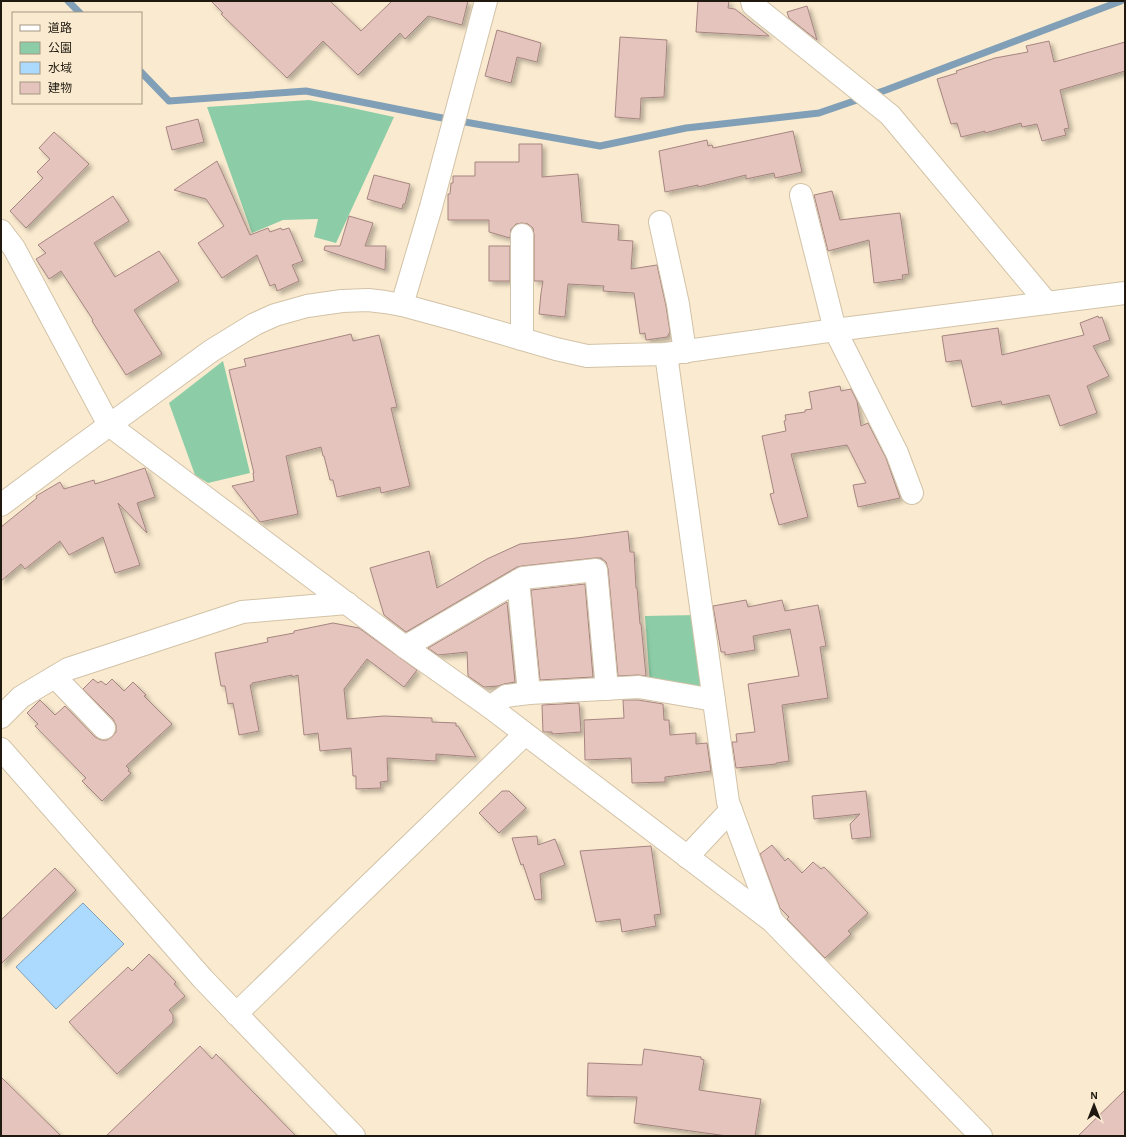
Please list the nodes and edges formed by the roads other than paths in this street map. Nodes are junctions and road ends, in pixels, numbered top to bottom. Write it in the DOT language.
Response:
graph roads {
  1 [pos="486,1"];
  2 [pos="752,1"];
  3 [pos="801,195"];
  4 [pos="660,222"];
  5 [pos="1,231"];
  6 [pos="522,235"];
  7 [pos="1125,293"];
  8 [pos="1047,303"];
  9 [pos="402,305"];
  10 [pos="835,330"];
  11 [pos="522,339"];
  12 [pos="675,353"];
  13 [pos="109,425"];
  14 [pos="912,494"];
  15 [pos="1,506"];
  16 [pos="518,581"];
  17 [pos="347,603"];
  18 [pos="405,647"];
  19 [pos="55,676"];
  20 [pos="607,689"];
  21 [pos="529,693"];
  22 [pos="714,700"];
  23 [pos="490,707"];
  24 [pos="1,717"];
  25 [pos="104,728"];
  26 [pos="526,734"];
  27 [pos="1,749"];
  28 [pos="731,810"];
  29 [pos="687,857"];
  30 [pos="772,922"];
  31 [pos="236,1014"];
  32 [pos="354,1136"];
  33 [pos="981,1136"];
  1 -- 9 [label="street"];
  2 -- 8 [label="street"];
  3 -- 10 [label="street"];
  4 -- 12 [label="street"];
  5 -- 13 [label="street"];
  6 -- 11 [label="street"];
  7 -- 8 [label="street"];
  8 -- 10 [label="street"];
  9 -- 11 [label="street"];
  9 -- 13 [label="street"];
  10 -- 12 [label="street"];
  10 -- 14 [label="street"];
  11 -- 12 [label="street"];
  12 -- 22 [label="street"];
  13 -- 15 [label="street"];
  13 -- 17 [label="street"];
  16 -- 18 [label="street"];
  16 -- 20 [label="street"];
  16 -- 21 [label="street"];
  17 -- 18 [label="street"];
  17 -- 19 [label="street"];
  18 -- 23 [label="street"];
  19 -- 24 [label="street"];
  19 -- 25 [label="street"];
  20 -- 21 [label="street"];
  20 -- 22 [label="street"];
  21 -- 23 [label="street"];
  22 -- 28 [label="street"];
  23 -- 26 [label="street"];
  26 -- 29 [label="street"];
  26 -- 31 [label="street"];
  27 -- 31 [label="street"];
  28 -- 29 [label="street"];
  28 -- 30 [label="street"];
  29 -- 30 [label="street"];
  30 -- 33 [label="street"];
  31 -- 32 [label="street"];
}
